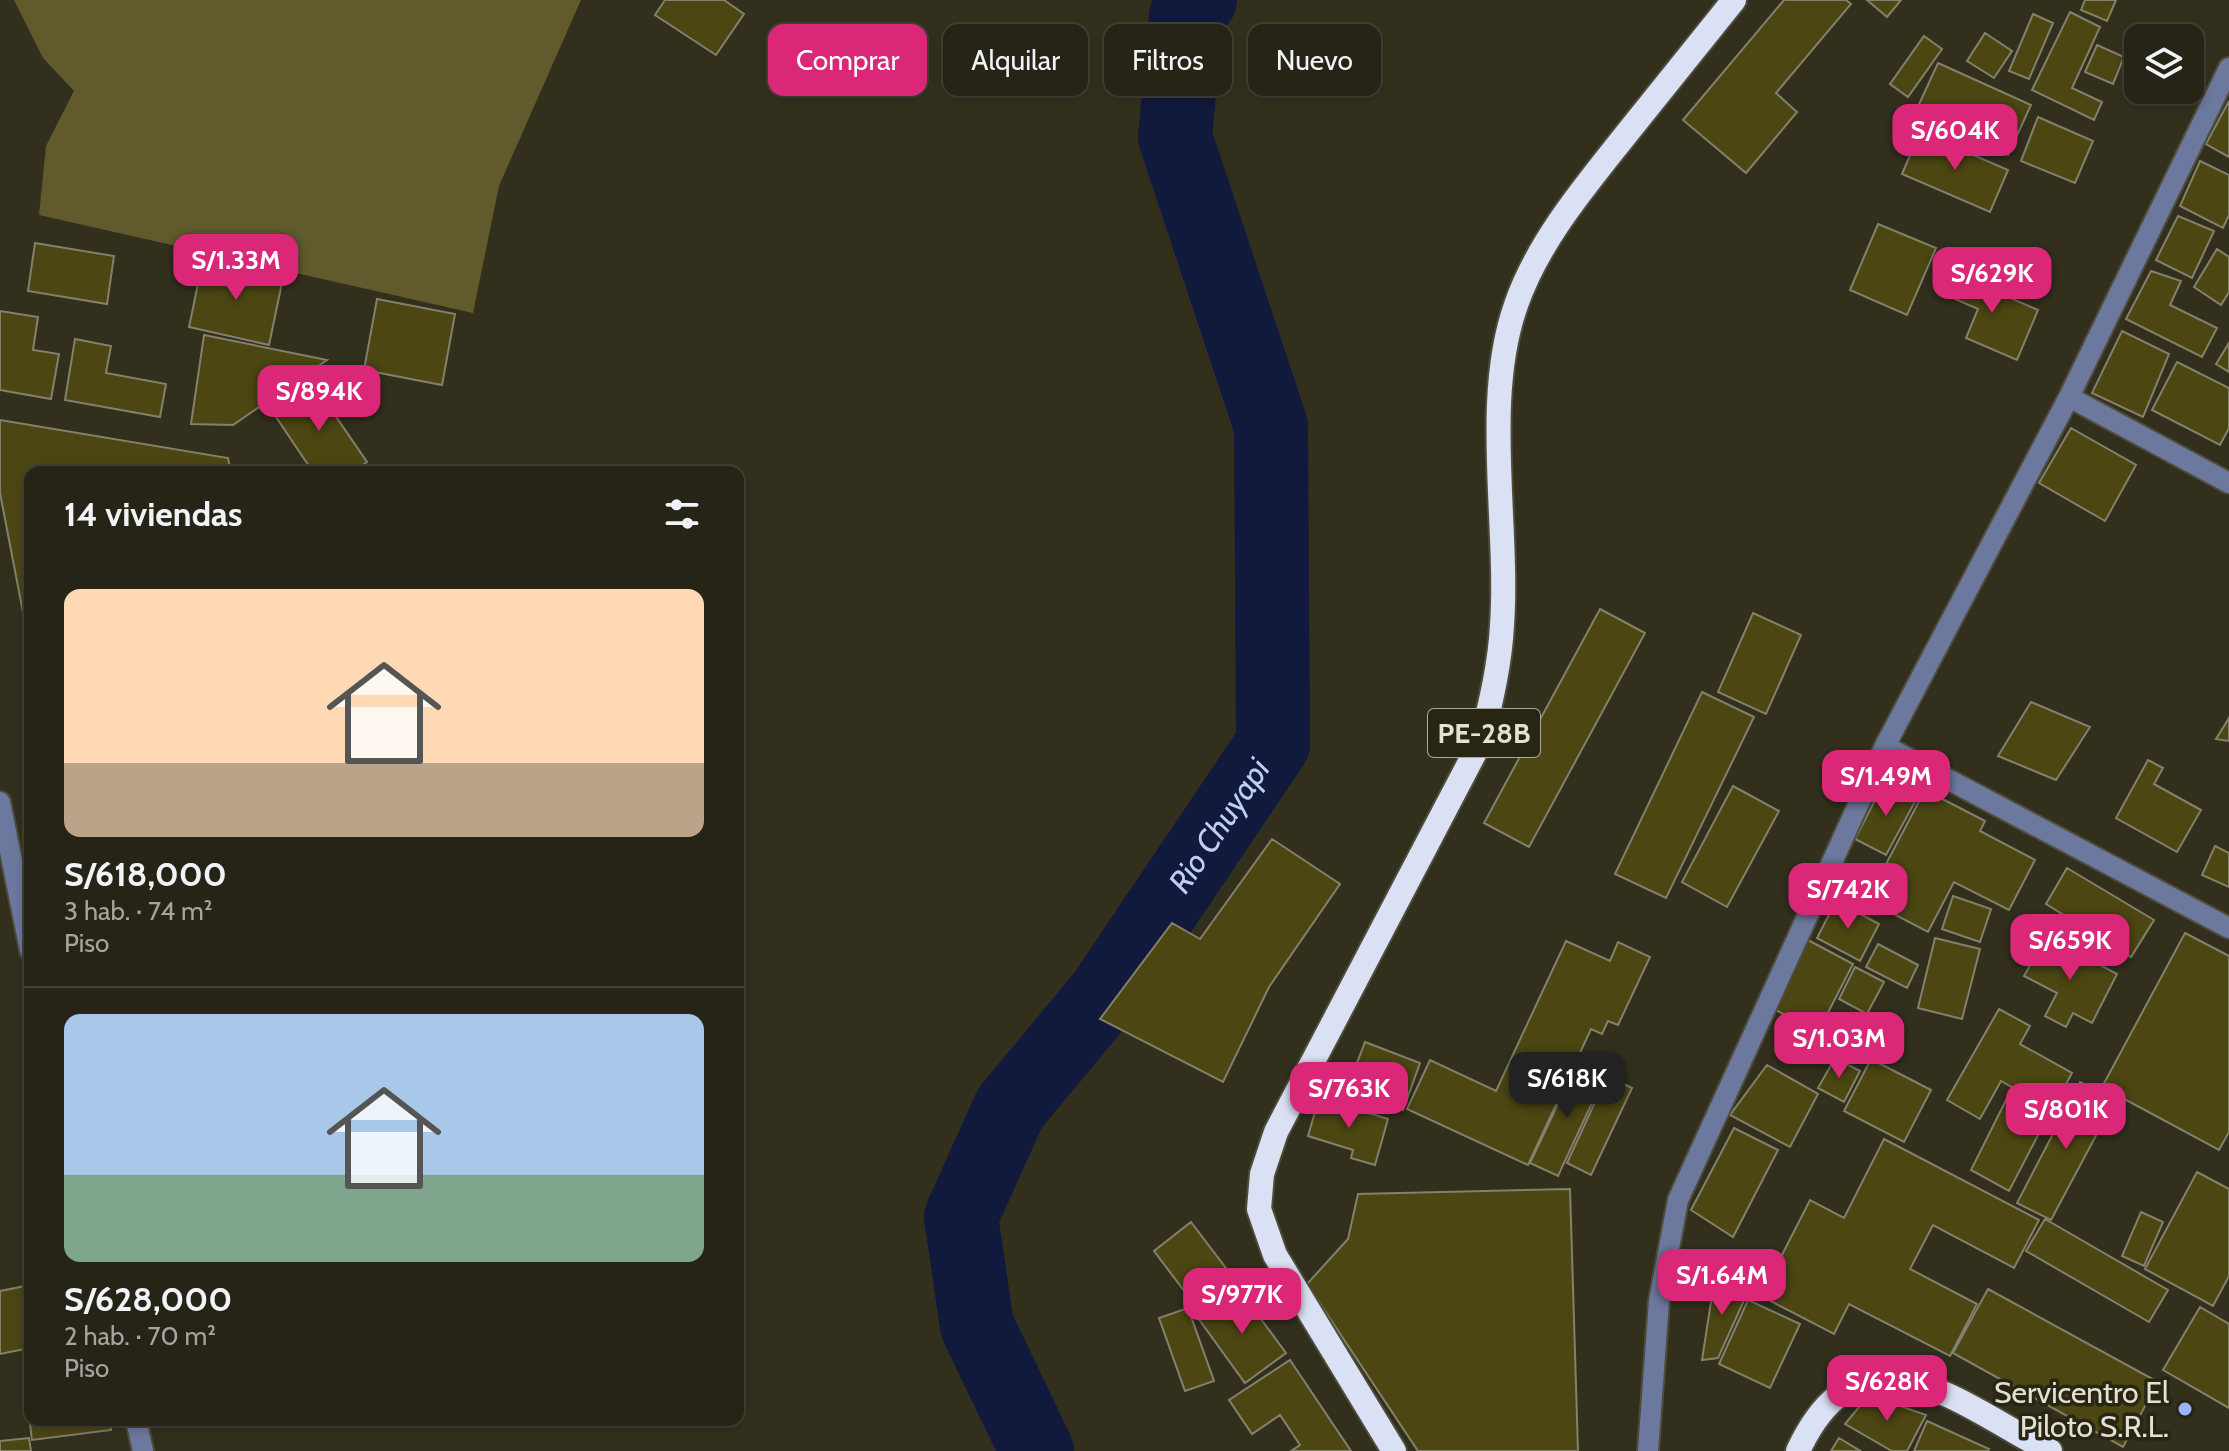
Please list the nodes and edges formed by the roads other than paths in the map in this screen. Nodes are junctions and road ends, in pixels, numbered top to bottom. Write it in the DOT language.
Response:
graph roads {
  1 [pos="1734,0"];
  2 [pos="2229,68"];
  3 [pos="2069,397"];
  4 [pos="2229,483"];
  5 [pos="1885,746"];
  6 [pos="0,802"];
  7 [pos="24,920"];
  8 [pos="2229,928"];
  9 [pos="137,1426"];
  10 [pos="143,1451"];
  11 [pos="1394,1451"];
  12 [pos="1648,1451"];
  13 [pos="1798,1451"];
  14 [pos="2050,1451"];
  1 -- 11 [label="highway, PE-28B"];
  2 -- 3 [label="street"];
  3 -- 4 [label="street"];
  3 -- 5 [label="street"];
  5 -- 8 [label="street"];
  5 -- 12 [label="street"];
  6 -- 7 [label="street"];
  9 -- 10 [label="street"];
  13 -- 14 [label="highway"];
}
